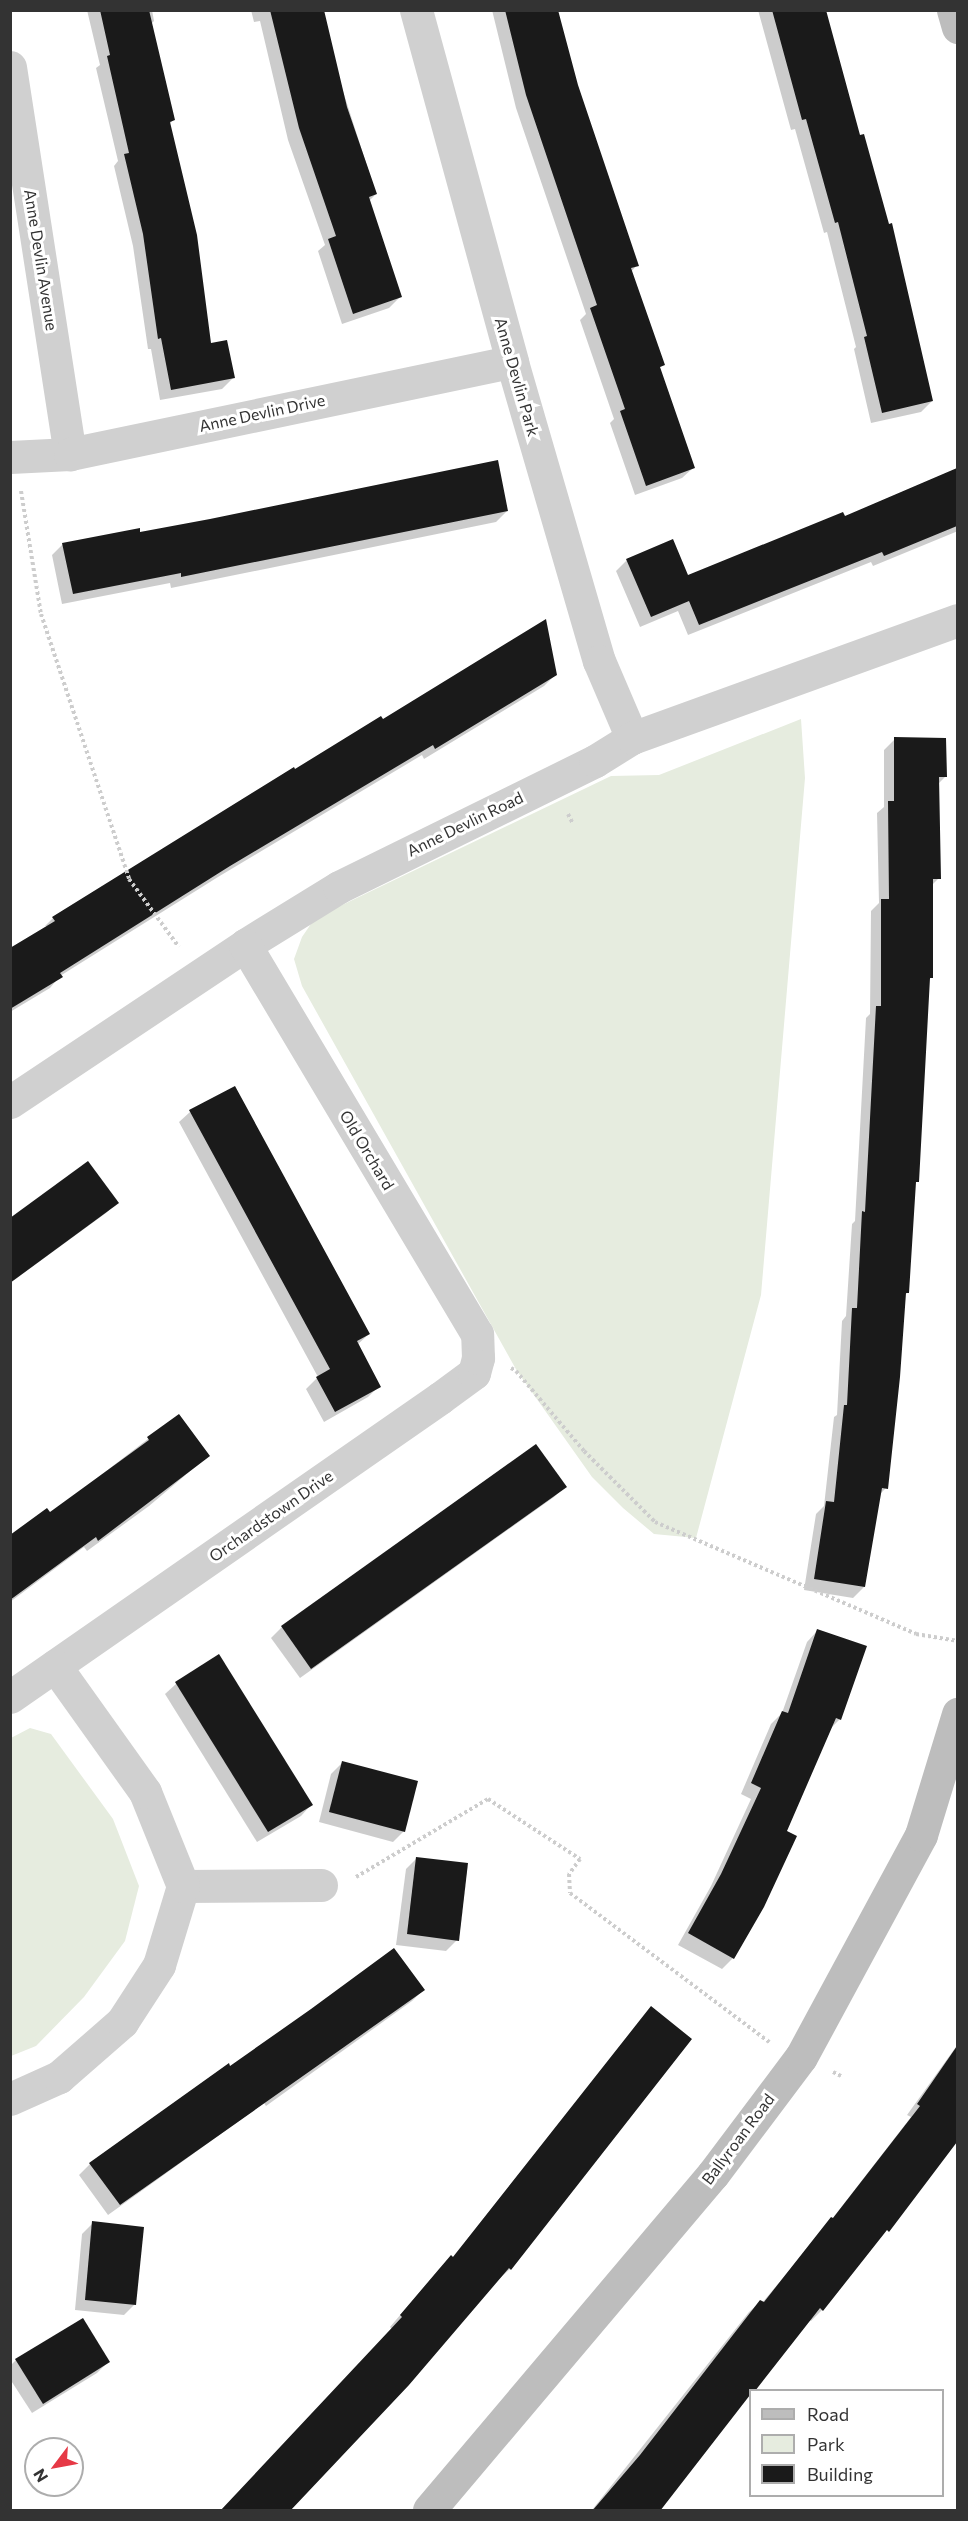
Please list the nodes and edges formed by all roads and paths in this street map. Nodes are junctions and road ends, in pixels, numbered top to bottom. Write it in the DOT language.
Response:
graph roads {
  1 [pos="416,10"];
  2 [pos="953,10"];
  3 [pos="957,27"];
  4 [pos="10,67"];
  5 [pos="512,362"];
  6 [pos="70,454"];
  7 [pos="16,473"];
  8 [pos="957,620"];
  9 [pos="632,738"];
  10 [pos="245,945"];
  11 [pos="180,948"];
  12 [pos="10,1102"];
  13 [pos="493,1362"];
  14 [pos="957,1641"];
  15 [pos="55,1666"];
  16 [pos="10,1697"];
  17 [pos="957,1714"];
  18 [pos="357,1877"];
  19 [pos="321,1885"];
  20 [pos="183,1886"];
  21 [pos="760,2037"];
  22 [pos="10,2099"];
  23 [pos="429,2511"];
  1 -- 5 [label="street, Anne Devlin Park"];
  2 -- 3 [label="main road"];
  4 -- 6 [label="street, Anne Devlin Avenue"];
  5 -- 6 [label="street, Anne Devlin Drive"];
  5 -- 9 [label="street, Anne Devlin Park"];
  6 -- 7 [label="street, Anne Devlin Drive"];
  7 -- 11 [label="path"];
  8 -- 9 [label="street, Anne Devlin Road"];
  9 -- 10 [label="street, Anne Devlin Road"];
  10 -- 12 [label="street, Anne Devlin Road"];
  10 -- 13 [label="street, Old Orchard"];
  13 -- 14 [label="path"];
  13 -- 15 [label="street, Orchardstown Drive"];
  15 -- 16 [label="street, Orchardstown Drive"];
  15 -- 20 [label="street"];
  17 -- 23 [label="main road, Ballyroan Road"];
  18 -- 21 [label="path"];
  19 -- 20 [label="street"];
  20 -- 22 [label="street"];
}
